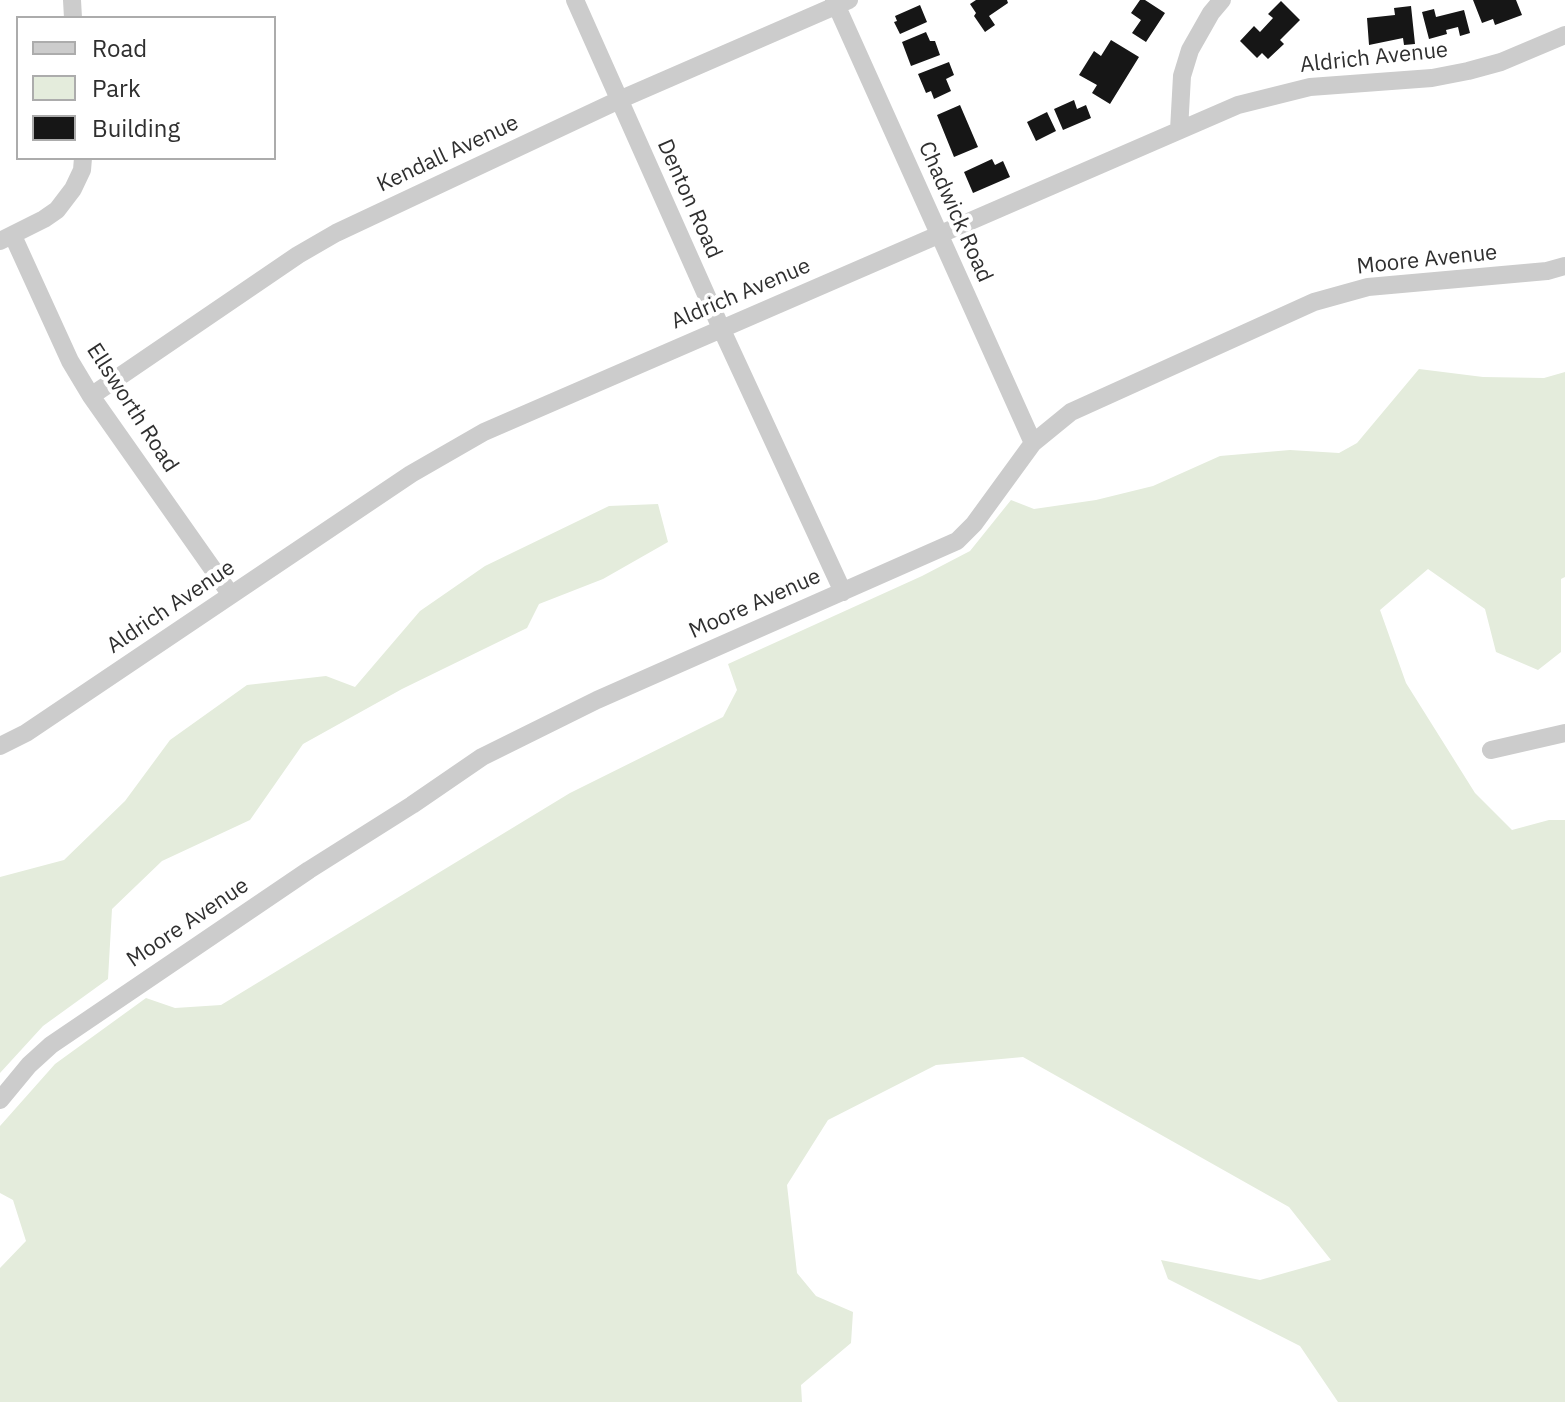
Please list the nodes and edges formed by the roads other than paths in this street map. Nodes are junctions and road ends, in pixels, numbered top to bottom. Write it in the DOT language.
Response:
graph roads {
  1 [pos="575,0"];
  2 [pos="1222,0"];
  3 [pos="840,2"];
  4 [pos="1565,35"];
  5 [pos="619,100"];
  6 [pos="1179,130"];
  7 [pos="83,160"];
  8 [pos="939,235"];
  9 [pos="6,238"];
  10 [pos="1565,266"];
  11 [pos="721,328"];
  12 [pos="91,396"];
  13 [pos="1033,443"];
  14 [pos="843,592"];
  15 [pos="231,595"];
  16 [pos="1565,733"];
  17 [pos="0,746"];
  18 [pos="1491,750"];
  19 [pos="0,1100"];
  1 -- 5 [label="street, Denton Road"];
  2 -- 6 [label="street"];
  3 -- 5 [label="street, Kendall Avenue"];
  3 -- 8 [label="street, Chadwick Road"];
  4 -- 6 [label="street, Aldrich Avenue"];
  5 -- 11 [label="street, Denton Road"];
  5 -- 12 [label="street, Kendall Avenue"];
  6 -- 8 [label="street, Aldrich Avenue"];
  7 -- 9 [label="street"];
  8 -- 11 [label="street, Aldrich Avenue"];
  8 -- 13 [label="street, Chadwick Road"];
  9 -- 12 [label="street, Ellsworth Road"];
  10 -- 13 [label="street, Moore Avenue"];
  11 -- 14 [label="street, Denton Road"];
  11 -- 15 [label="street, Aldrich Avenue"];
  12 -- 15 [label="street, Ellsworth Road"];
  13 -- 14 [label="street, Moore Avenue"];
  14 -- 19 [label="street, Moore Avenue"];
  15 -- 17 [label="street, Aldrich Avenue"];
  16 -- 18 [label="street"];
}
